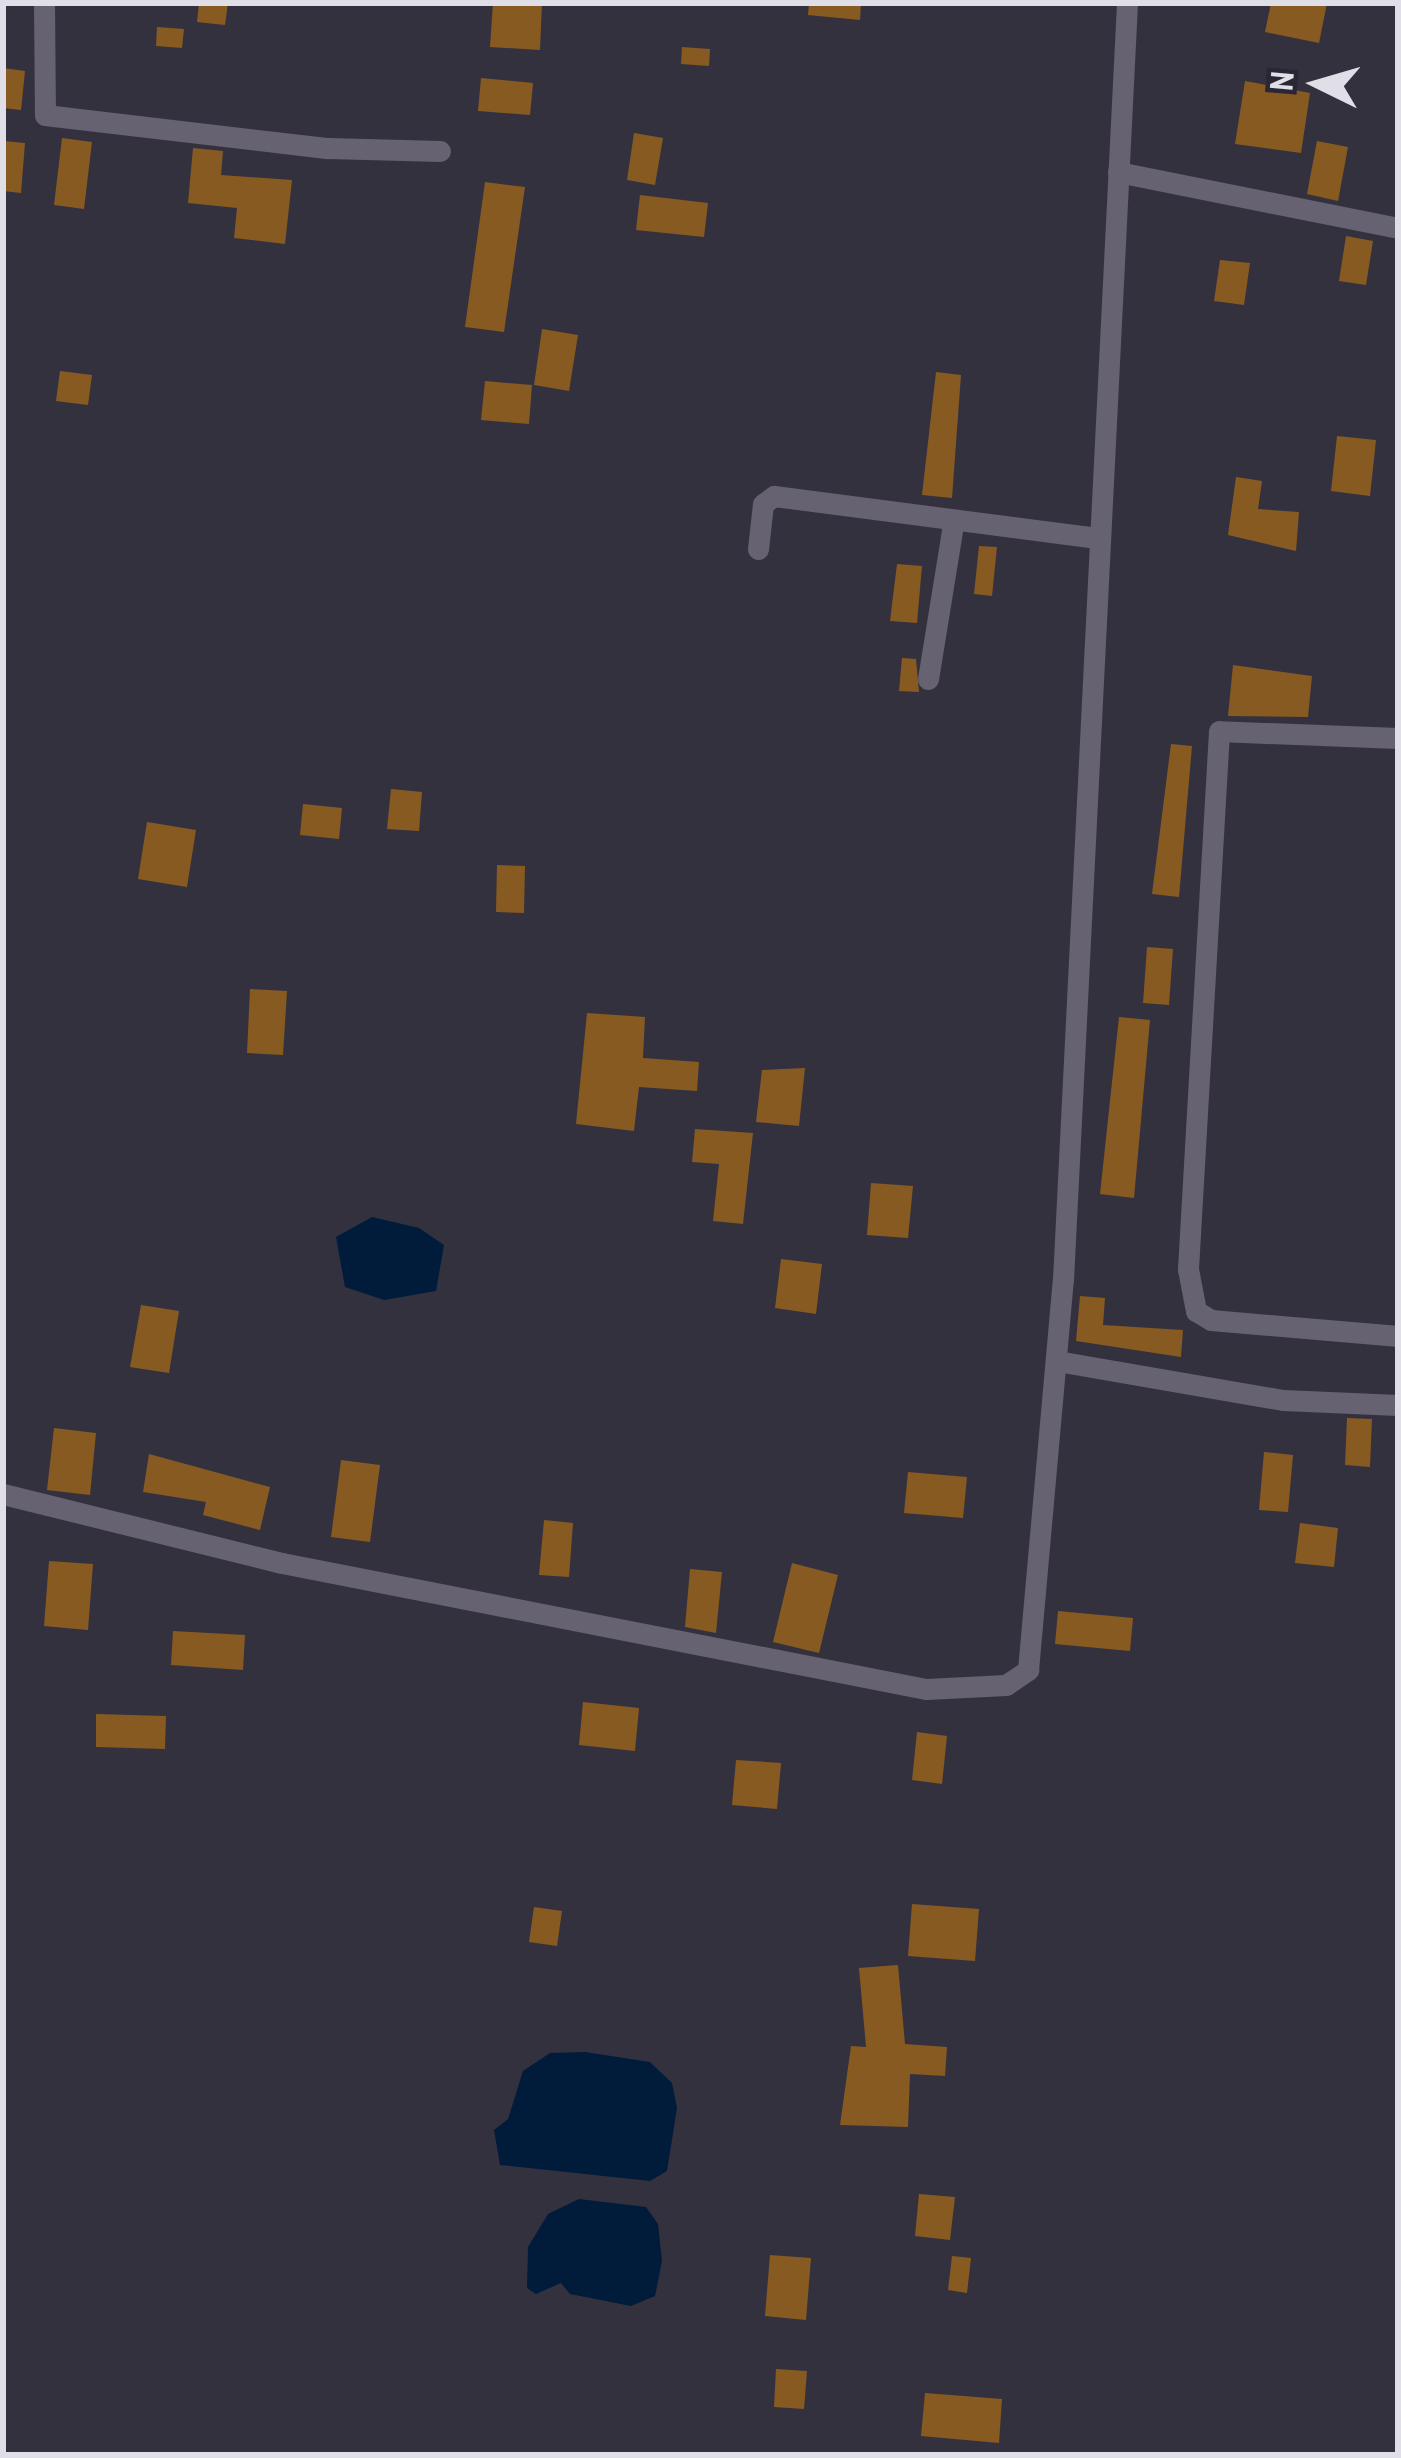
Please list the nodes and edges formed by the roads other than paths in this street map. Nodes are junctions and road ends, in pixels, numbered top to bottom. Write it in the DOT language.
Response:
graph roads {
  1 [pos="44,3"];
  2 [pos="1126,3"];
  3 [pos="440,151"];
  4 [pos="1118,172"];
  5 [pos="1398,228"];
  6 [pos="952,525"];
  7 [pos="1099,538"];
  8 [pos="758,549"];
  9 [pos="928,679"];
  10 [pos="1398,738"];
  11 [pos="1398,1336"];
  12 [pos="1057,1360"];
  13 [pos="1398,1405"];
  14 [pos="3,1494"];
  1 -- 3 [label="street"];
  2 -- 4 [label="street"];
  4 -- 5 [label="street"];
  4 -- 7 [label="street"];
  6 -- 7 [label="street"];
  6 -- 8 [label="street"];
  6 -- 9 [label="street"];
  7 -- 12 [label="street"];
  10 -- 11 [label="street"];
  12 -- 13 [label="street"];
  12 -- 14 [label="street"];
}
